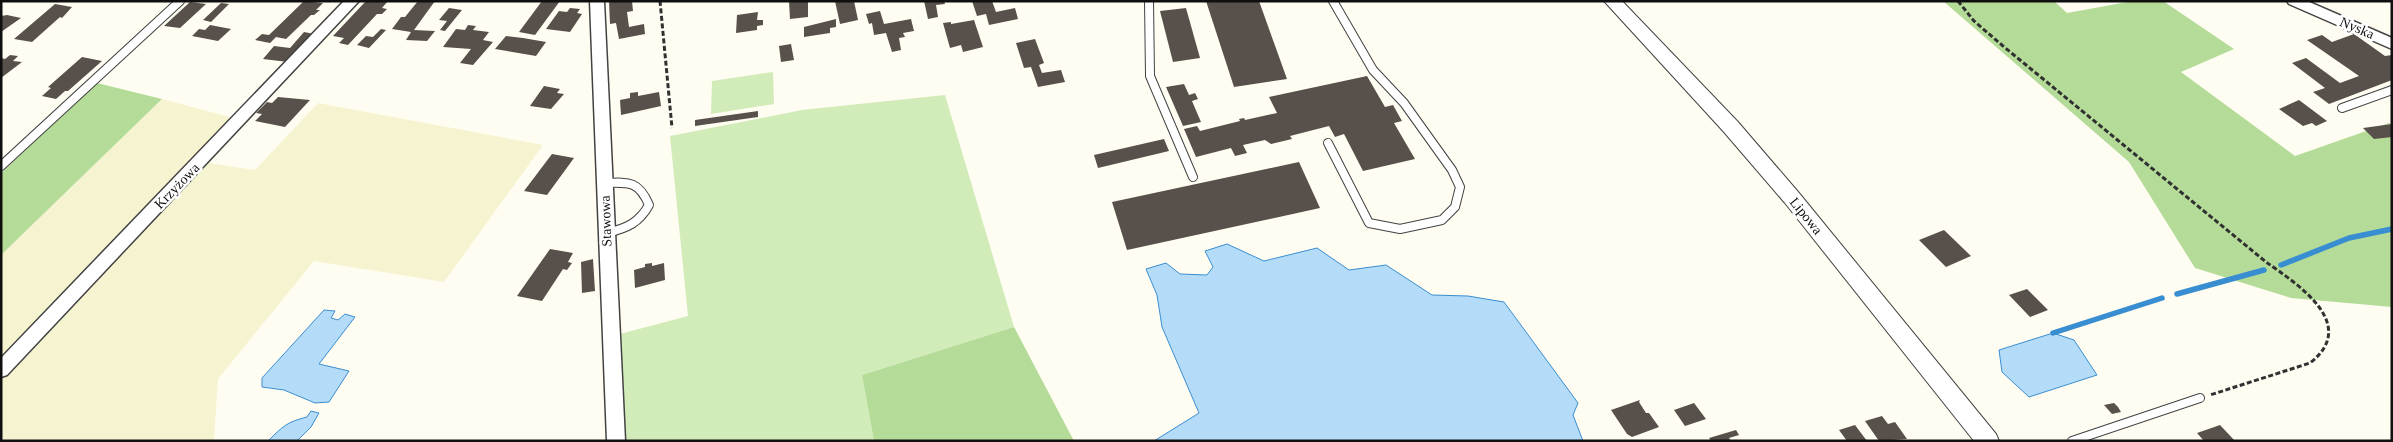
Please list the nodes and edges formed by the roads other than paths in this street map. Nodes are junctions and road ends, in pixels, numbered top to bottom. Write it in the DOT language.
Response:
graph roads {
  1 [pos="180,1"];
  2 [pos="352,1"];
  3 [pos="597,1"];
  4 [pos="1150,1"];
  5 [pos="1333,1"];
  6 [pos="1612,1"];
  7 [pos="2294,1"];
  8 [pos="2392,44"];
  9 [pos="2392,90"];
  10 [pos="2342,108"];
  11 [pos="1328,143"];
  12 [pos="1,166"];
  13 [pos="1193,177"];
  14 [pos="605,183"];
  15 [pos="607,233"];
  16 [pos="1,370"];
  17 [pos="2200,398"];
  18 [pos="616,441"];
  19 [pos="1988,441"];
  20 [pos="2072,441"];
  1 -- 12 [label="lane"];
  2 -- 16 [label="street, Krzyżowa"];
  3 -- 14 [label="street, Stawowa"];
  4 -- 13 [label="lane"];
  5 -- 11 [label="lane"];
  6 -- 19 [label="street, Lipowa"];
  7 -- 8 [label="street, Nyska"];
  9 -- 10 [label="lane"];
  14 -- 15 [label="street, Stawowa"];
  14 -- 15 [label="lane"];
  15 -- 18 [label="street, Stawowa"];
  17 -- 20 [label="lane"];
}
